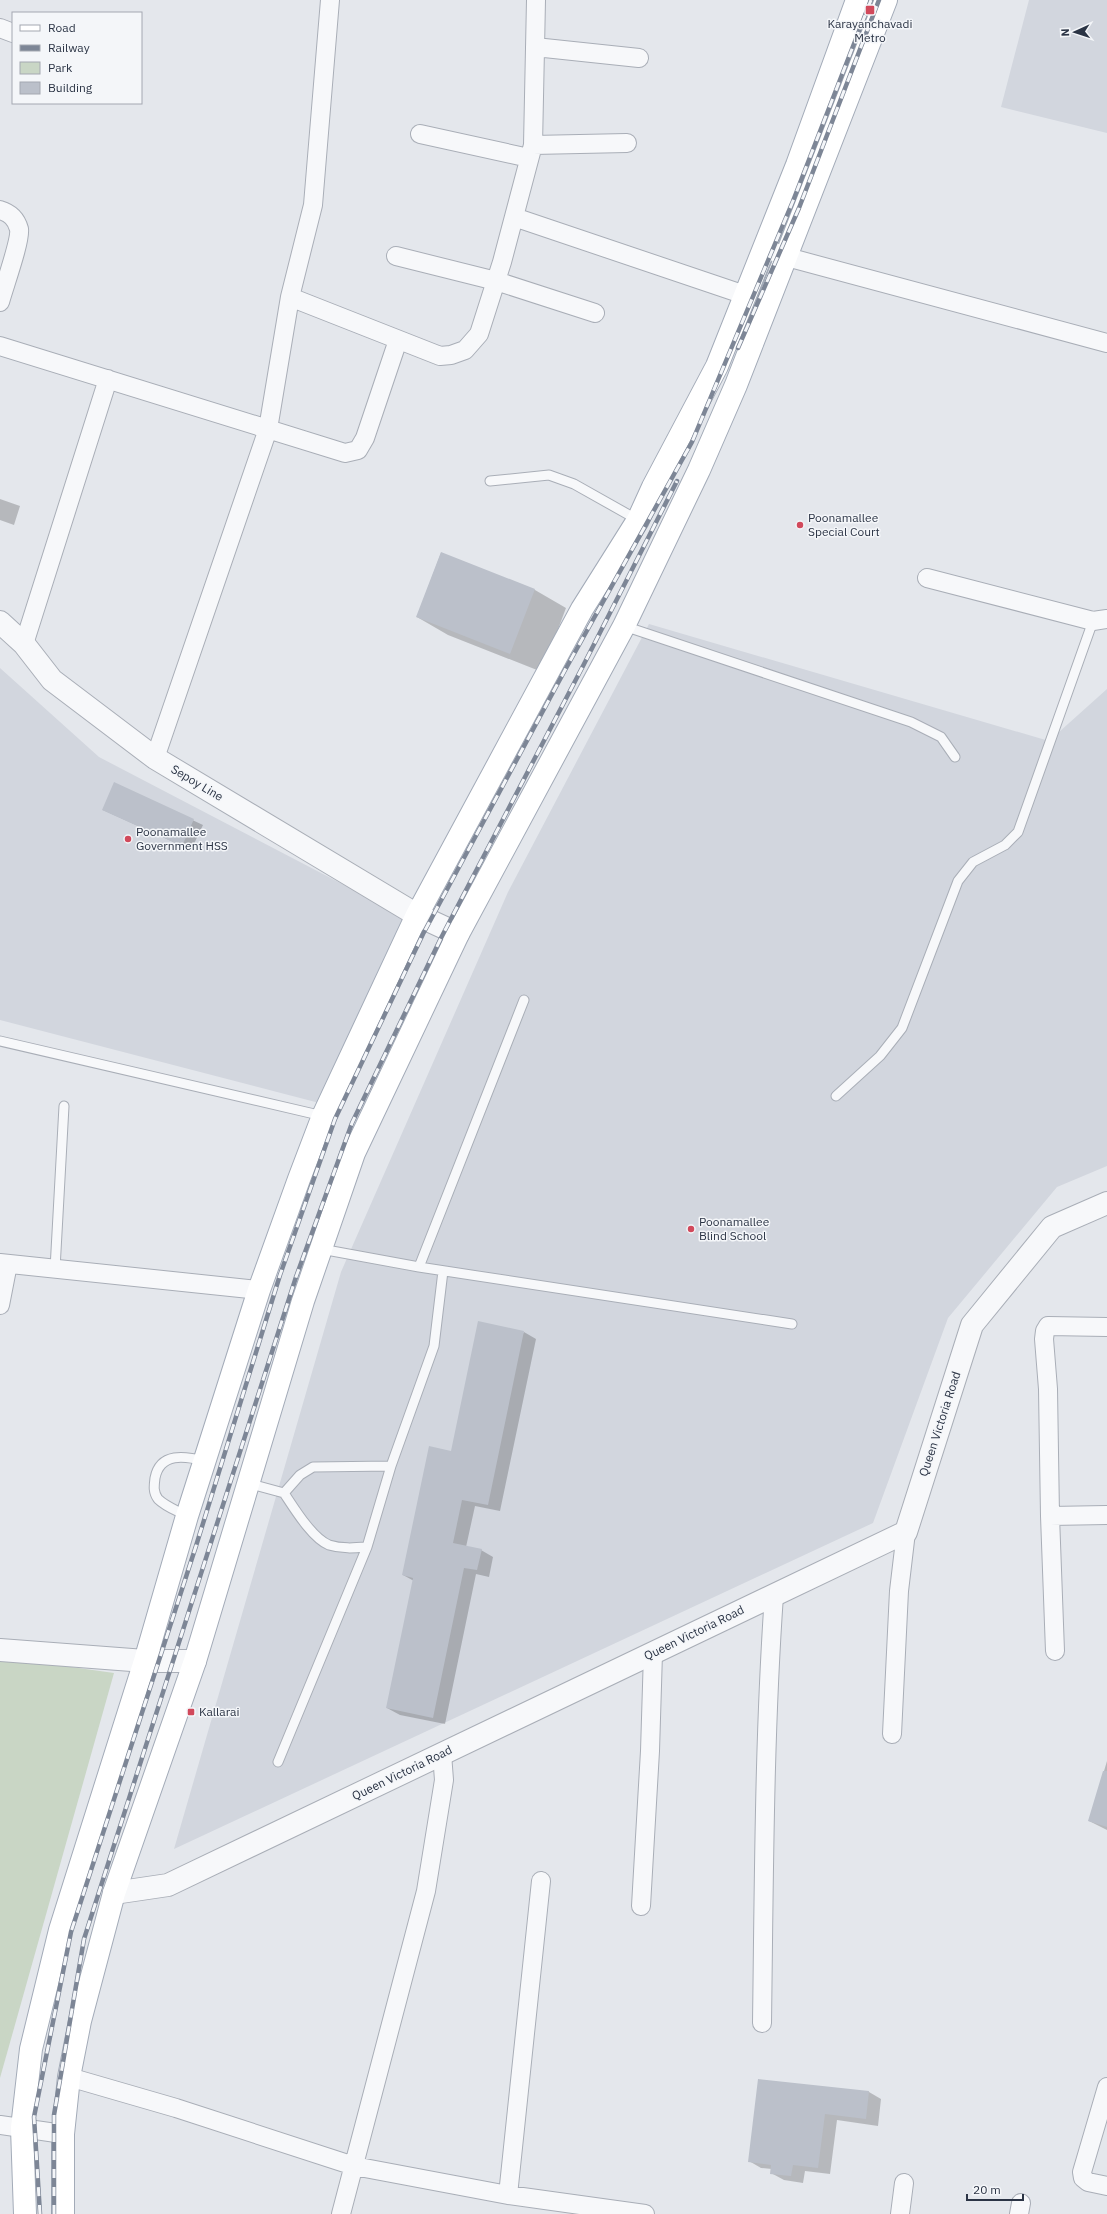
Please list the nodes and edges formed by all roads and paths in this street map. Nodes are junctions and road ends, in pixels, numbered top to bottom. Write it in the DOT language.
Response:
graph roads {
  1 [pos="330,0"];
  2 [pos="536,0"];
  3 [pos="857,0"];
  4 [pos="886,0"];
  5 [pos="0,28"];
  6 [pos="12,33"];
  7 [pos="535,47"];
  8 [pos="639,58"];
  9 [pos="420,134"];
  10 [pos="627,143"];
  11 [pos="531,152"];
  12 [pos="0,210"];
  13 [pos="514,217"];
  14 [pos="764,248"];
  15 [pos="396,256"];
  16 [pos="787,257"];
  17 [pos="496,281"];
  18 [pos="745,295"];
  19 [pos="290,297"];
  20 [pos="0,302"];
  21 [pos="595,313"];
  22 [pos="398,340"];
  23 [pos="1107,343"];
  24 [pos="0,346"];
  25 [pos="108,379"];
  26 [pos="268,429"];
  27 [pos="490,481"];
  28 [pos="638,520"];
  29 [pos="927,578"];
  30 [pos="1100,620"];
  31 [pos="0,622"];
  32 [pos="624,626"];
  33 [pos="24,644"];
  34 [pos="955,757"];
  35 [pos="155,758"];
  36 [pos="417,915"];
  37 [pos="458,934"];
  38 [pos="524,1000"];
  39 [pos="0,1040"];
  40 [pos="836,1096"];
  41 [pos="64,1106"];
  42 [pos="323,1116"];
  43 [pos="1107,1203"];
  44 [pos="321,1249"];
  45 [pos="4,1264"];
  46 [pos="419,1267"];
  47 [pos="55,1269"];
  48 [pos="443,1271"];
  49 [pos="259,1290"];
  50 [pos="0,1305"];
  51 [pos="792,1324"];
  52 [pos="1107,1327"];
  53 [pos="205,1461"];
  54 [pos="391,1466"];
  55 [pos="247,1483"];
  56 [pos="284,1493"];
  57 [pos="1107,1515"];
  58 [pos="187,1516"];
  59 [pos="1050,1516"];
  60 [pos="906,1532"];
  61 [pos="367,1547"];
  62 [pos="774,1595"];
  63 [pos="0,1650"];
  64 [pos="1055,1651"];
  65 [pos="654,1653"];
  66 [pos="145,1660"];
  67 [pos="195,1661"];
  68 [pos="892,1734"];
  69 [pos="442,1754"];
  70 [pos="278,1762"];
  71 [pos="541,1882"];
  72 [pos="114,1893"];
  73 [pos="641,1906"];
  74 [pos="762,2023"];
  75 [pos="69,2077"];
  76 [pos="1107,2086"];
  77 [pos="0,2125"];
  78 [pos="22,2128"];
  79 [pos="63,2134"];
  80 [pos="354,2166"];
  81 [pos="904,2183"];
  82 [pos="1107,2186"];
  83 [pos="508,2195"];
  84 [pos="25,2214"];
  85 [pos="63,2214"];
  86 [pos="341,2214"];
  87 [pos="645,2214"];
  88 [pos="900,2214"];
  1 -- 19 [label="street"];
  2 -- 7 [label="street"];
  3 -- 14 [label="main road"];
  4 -- 16 [label="main road"];
  5 -- 6 [label="street"];
  7 -- 8 [label="street"];
  7 -- 11 [label="street"];
  9 -- 11 [label="street"];
  10 -- 11 [label="street"];
  11 -- 13 [label="street"];
  12 -- 20 [label="street"];
  13 -- 17 [label="street"];
  13 -- 18 [label="street"];
  14 -- 16 [label="street"];
  14 -- 18 [label="main road"];
  15 -- 17 [label="street"];
  16 -- 23 [label="street"];
  16 -- 32 [label="main road"];
  17 -- 21 [label="street"];
  17 -- 22 [label="street"];
  18 -- 28 [label="main road"];
  19 -- 22 [label="street"];
  19 -- 26 [label="street"];
  22 -- 26 [label="street"];
  24 -- 25 [label="street"];
  25 -- 26 [label="street"];
  25 -- 33 [label="street"];
  26 -- 35 [label="street"];
  27 -- 28 [label="lane"];
  28 -- 36 [label="main road"];
  29 -- 30 [label="street"];
  30 -- 40 [label="lane"];
  31 -- 33 [label="street, Sepoy Line"];
  32 -- 34 [label="lane"];
  32 -- 37 [label="main road"];
  33 -- 35 [label="street, Sepoy Line"];
  35 -- 36 [label="street, Sepoy Line"];
  36 -- 37 [label="street, Sepoy Line"];
  36 -- 42 [label="main road"];
  37 -- 44 [label="main road"];
  38 -- 46 [label="lane"];
  39 -- 42 [label="lane"];
  41 -- 47 [label="lane"];
  42 -- 49 [label="main road"];
  43 -- 60 [label="street, Queen Victoria Road"];
  44 -- 46 [label="lane"];
  44 -- 55 [label="main road"];
  45 -- 47 [label="street"];
  45 -- 50 [label="street"];
  46 -- 48 [label="lane"];
  47 -- 49 [label="street"];
  48 -- 51 [label="lane"];
  48 -- 54 [label="lane"];
  49 -- 53 [label="main road"];
  52 -- 59 [label="street"];
  53 -- 58 [label="main road"];
  53 -- 58 [label="lane"];
  54 -- 56 [label="lane"];
  54 -- 61 [label="lane"];
  55 -- 56 [label="lane"];
  55 -- 67 [label="main road"];
  56 -- 61 [label="lane"];
  57 -- 59 [label="street"];
  58 -- 66 [label="main road"];
  59 -- 64 [label="street"];
  60 -- 62 [label="street, Queen Victoria Road"];
  60 -- 68 [label="street"];
  61 -- 70 [label="lane"];
  62 -- 65 [label="street, Queen Victoria Road"];
  62 -- 74 [label="street"];
  63 -- 66 [label="street"];
  65 -- 69 [label="street, Queen Victoria Road"];
  65 -- 73 [label="street"];
  66 -- 67 [label="street"];
  66 -- 78 [label="main road"];
  67 -- 72 [label="main road"];
  69 -- 72 [label="street, Queen Victoria Road"];
  69 -- 80 [label="street"];
  71 -- 83 [label="street"];
  72 -- 75 [label="main road"];
  75 -- 79 [label="main road"];
  75 -- 80 [label="street"];
  76 -- 82 [label="street"];
  77 -- 78 [label="street"];
  78 -- 79 [label="street"];
  78 -- 84 [label="main road"];
  79 -- 85 [label="main road"];
  80 -- 83 [label="street"];
  80 -- 86 [label="street"];
  81 -- 88 [label="street"];
  83 -- 87 [label="street"];
}
